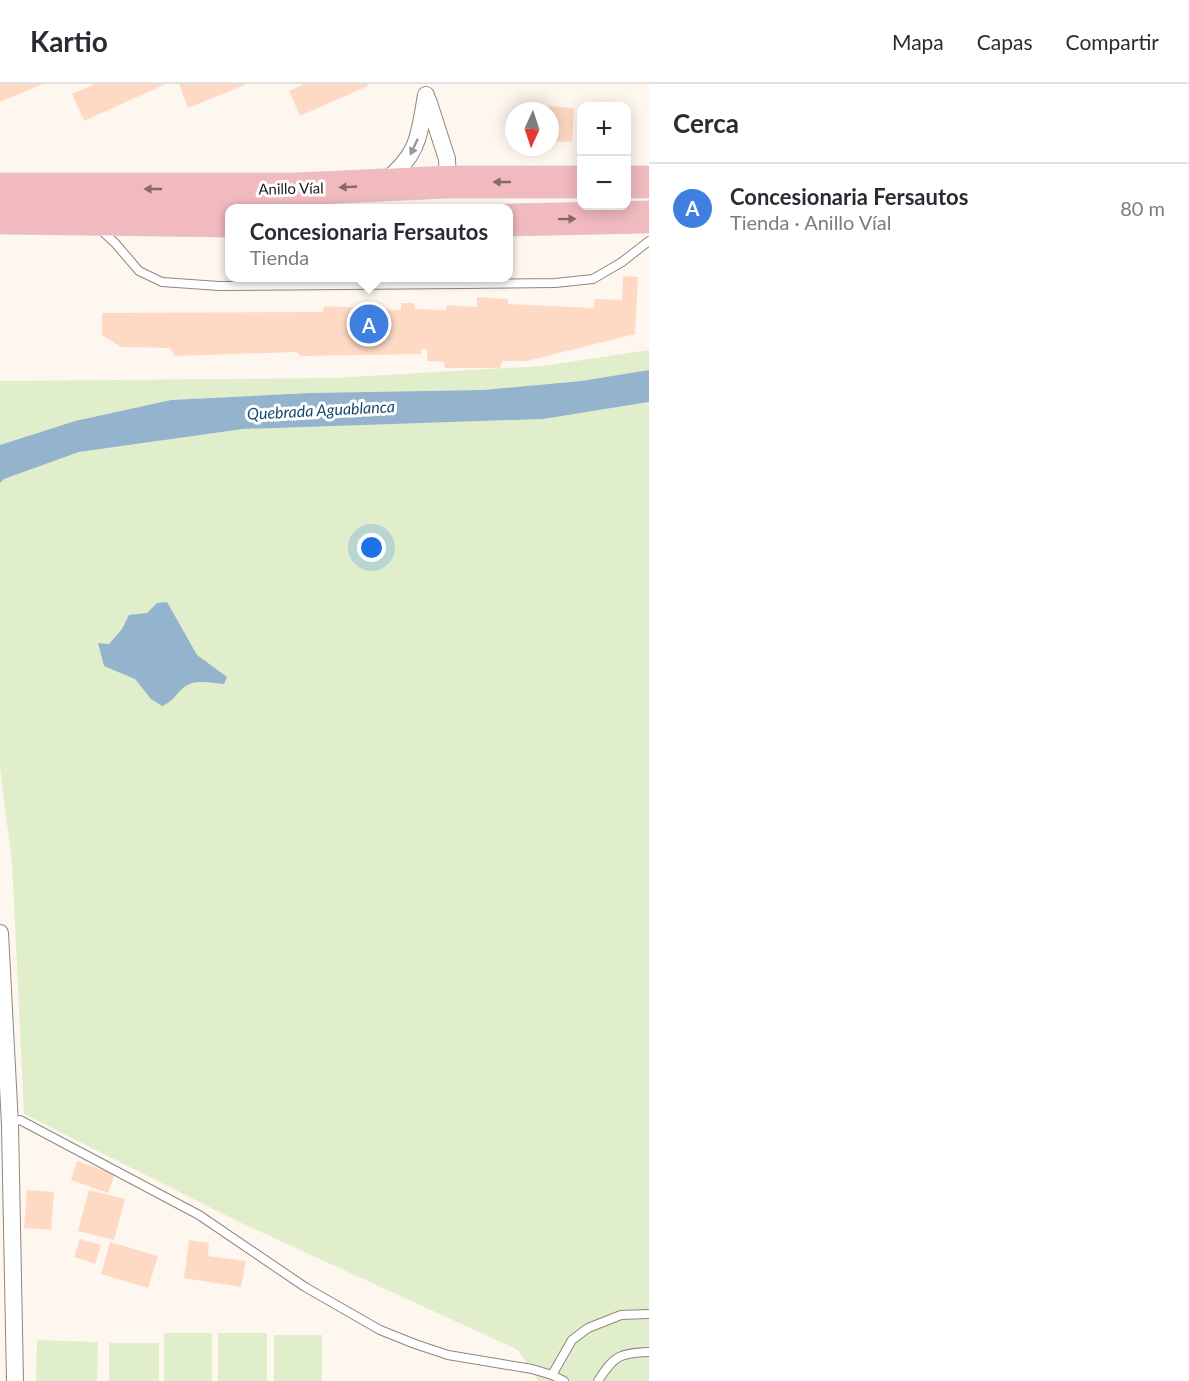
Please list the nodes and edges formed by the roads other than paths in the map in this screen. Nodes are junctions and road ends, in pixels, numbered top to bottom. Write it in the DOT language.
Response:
graph roads {
  1 [pos="426,90"];
  2 [pos="448,182"];
  3 [pos="577,182"];
  4 [pos="631,182"];
  5 [pos="649,182"];
  6 [pos="379,186"];
  7 [pos="0,189"];
  8 [pos="649,217"];
  9 [pos="0,218"];
  10 [pos="70,219"];
  11 [pos="513,220"];
  12 [pos="225,221"];
  13 [pos="649,241"];
  14 [pos="0,933"];
  15 [pos="2,1025"];
  16 [pos="4,1101"];
  17 [pos="10,1125"];
  18 [pos="649,1314"];
  19 [pos="649,1352"];
  20 [pos="552,1375"];
  21 [pos="15,1381"];
  22 [pos="564,1381"];
  23 [pos="598,1381"];
  1 -- 2 [label="street"];
  1 -- 6 [label="street, one-way"];
  3 -- 2 [label="highway, Anillo Víal, one-way"];
  2 -- 6 [label="highway, Anillo Víal"];
  4 -- 5 [label="highway"];
  6 -- 7 [label="highway, Anillo Víal, one-way"];
  11 -- 8 [label="highway, one-way"];
  9 -- 10 [label="highway"];
  10 -- 12 [label="highway"];
  10 -- 13 [label="lane"];
  14 -- 15 [label="street"];
  15 -- 16 [label="street"];
  16 -- 17 [label="street"];
  17 -- 20 [label="lane"];
  17 -- 21 [label="street"];
  18 -- 20 [label="lane"];
  19 -- 23 [label="lane"];
  20 -- 22 [label="lane"];
}
